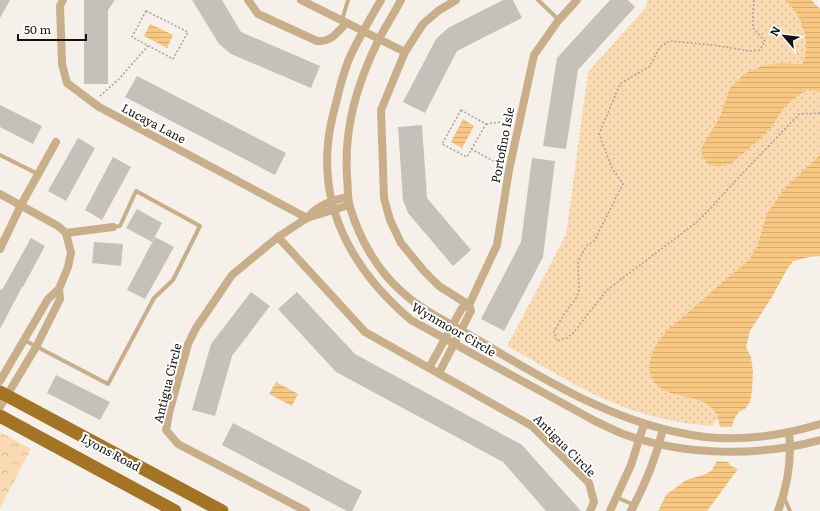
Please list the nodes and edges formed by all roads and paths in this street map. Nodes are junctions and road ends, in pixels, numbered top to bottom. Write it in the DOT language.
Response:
graph roads {
  1 [pos="63,0"];
  2 [pos="248,0"];
  3 [pos="301,0"];
  4 [pos="348,0"];
  5 [pos="381,0"];
  6 [pos="401,0"];
  7 [pos="456,0"];
  8 [pos="538,0"];
  9 [pos="577,0"];
  10 [pos="754,0"];
  11 [pos="559,20"];
  12 [pos="344,22"];
  13 [pos="364,32"];
  14 [pos="379,40"];
  15 [pos="148,46"];
  16 [pos="405,52"];
  17 [pos="93,102"];
  18 [pos="820,113"];
  19 [pos="519,120"];
  20 [pos="486,124"];
  21 [pos="56,142"];
  22 [pos="471,149"];
  23 [pos="0,155"];
  24 [pos="509,170"];
  25 [pos="38,174"];
  26 [pos="0,194"];
  27 [pos="349,201"];
  28 [pos="21,205"];
  29 [pos="333,205"];
  30 [pos="307,218"];
  31 [pos="113,227"];
  32 [pos="66,233"];
  33 [pos="278,237"];
  34 [pos="0,249"];
  35 [pos="59,289"];
  36 [pos="469,305"];
  37 [pos="452,324"];
  38 [pos="462,330"];
  39 [pos="445,338"];
  40 [pos="24,340"];
  41 [pos="454,344"];
  42 [pos="36,347"];
  43 [pos="429,368"];
  44 [pos="439,373"];
  45 [pos="0,381"];
  46 [pos="2,398"];
  47 [pos="0,416"];
  48 [pos="644,424"];
  49 [pos="820,424"];
  50 [pos="663,429"];
  51 [pos="789,432"];
  52 [pos="639,438"];
  53 [pos="820,440"];
  54 [pos="659,443"];
  55 [pos="791,448"];
  56 [pos="616,497"];
  57 [pos="784,497"];
  58 [pos="632,508"];
  59 [pos="175,511"];
  60 [pos="222,511"];
  61 [pos="306,511"];
  62 [pos="590,511"];
  63 [pos="610,511"];
  64 [pos="778,511"];
  65 [pos="790,511"];
  1 -- 17 [label="street, Lucaya Lane"];
  2 -- 12 [label="street"];
  3 -- 12 [label="street"];
  4 -- 12 [label="lane"];
  5 -- 13 [label="street, Wynmoor Circle"];
  6 -- 14 [label="street, Wynmoor Circle"];
  7 -- 16 [label="street"];
  8 -- 11 [label="lane"];
  9 -- 11 [label="street, Portofino Isle"];
  10 -- 18 [label="path"];
  11 -- 19 [label="street, Portofino Isle"];
  12 -- 13 [label="street"];
  13 -- 14 [label="street"];
  13 -- 29 [label="street, Wynmoor Circle"];
  14 -- 16 [label="street"];
  14 -- 27 [label="street, Wynmoor Circle"];
  15 -- 15 [label="path"];
  15 -- 17 [label="path"];
  16 -- 36 [label="street"];
  17 -- 30 [label="street, Lucaya Lane"];
  19 -- 20 [label="path"];
  19 -- 24 [label="street, Portofino Isle"];
  20 -- 22 [label="path"];
  20 -- 22 [label="path"];
  21 -- 25 [label="street"];
  22 -- 24 [label="path"];
  23 -- 25 [label="lane"];
  24 -- 36 [label="street, Portofino Isle"];
  25 -- 28 [label="street"];
  26 -- 28 [label="street"];
  27 -- 29 [label="street, Antigua Circle"];
  27 -- 37 [label="street, Wynmoor Circle"];
  28 -- 32 [label="street"];
  28 -- 34 [label="street"];
  29 -- 30 [label="street, Antigua Circle"];
  29 -- 39 [label="street, Wynmoor Circle"];
  30 -- 33 [label="street, Antigua Circle"];
  31 -- 32 [label="street"];
  31 -- 42 [label="lane"];
  32 -- 35 [label="street"];
  33 -- 43 [label="street, Antigua Circle"];
  33 -- 61 [label="street, Antigua Circle"];
  35 -- 40 [label="street"];
  35 -- 42 [label="street"];
  36 -- 37 [label="street, Portofino Isle"];
  36 -- 38 [label="street, Portofino Isle"];
  37 -- 38 [label="street, Wynmoor Circle"];
  37 -- 39 [label="street"];
  38 -- 41 [label="street"];
  38 -- 48 [label="street, Wynmoor Circle"];
  39 -- 41 [label="street, Wynmoor Circle"];
  39 -- 43 [label="street"];
  40 -- 42 [label="lane"];
  40 -- 45 [label="street"];
  41 -- 44 [label="street"];
  41 -- 52 [label="street, Wynmoor Circle"];
  42 -- 46 [label="street"];
  43 -- 44 [label="street, Antigua Circle"];
  44 -- 62 [label="street, Antigua Circle"];
  46 -- 60 [label="main road, Lyons Road"];
  47 -- 59 [label="main road, Lyons Road"];
  48 -- 50 [label="street, Wynmoor Circle"];
  48 -- 52 [label="street"];
  49 -- 51 [label="street, Wynmoor Circle"];
  50 -- 51 [label="street, Wynmoor Circle"];
  50 -- 54 [label="street"];
  51 -- 55 [label="street"];
  52 -- 54 [label="street, Wynmoor Circle"];
  52 -- 56 [label="street"];
  53 -- 55 [label="street, Wynmoor Circle"];
  54 -- 55 [label="street, Wynmoor Circle"];
  54 -- 58 [label="street"];
  55 -- 57 [label="street"];
  56 -- 58 [label="lane"];
  56 -- 63 [label="street"];
  57 -- 64 [label="street"];
  57 -- 65 [label="lane"];
}
